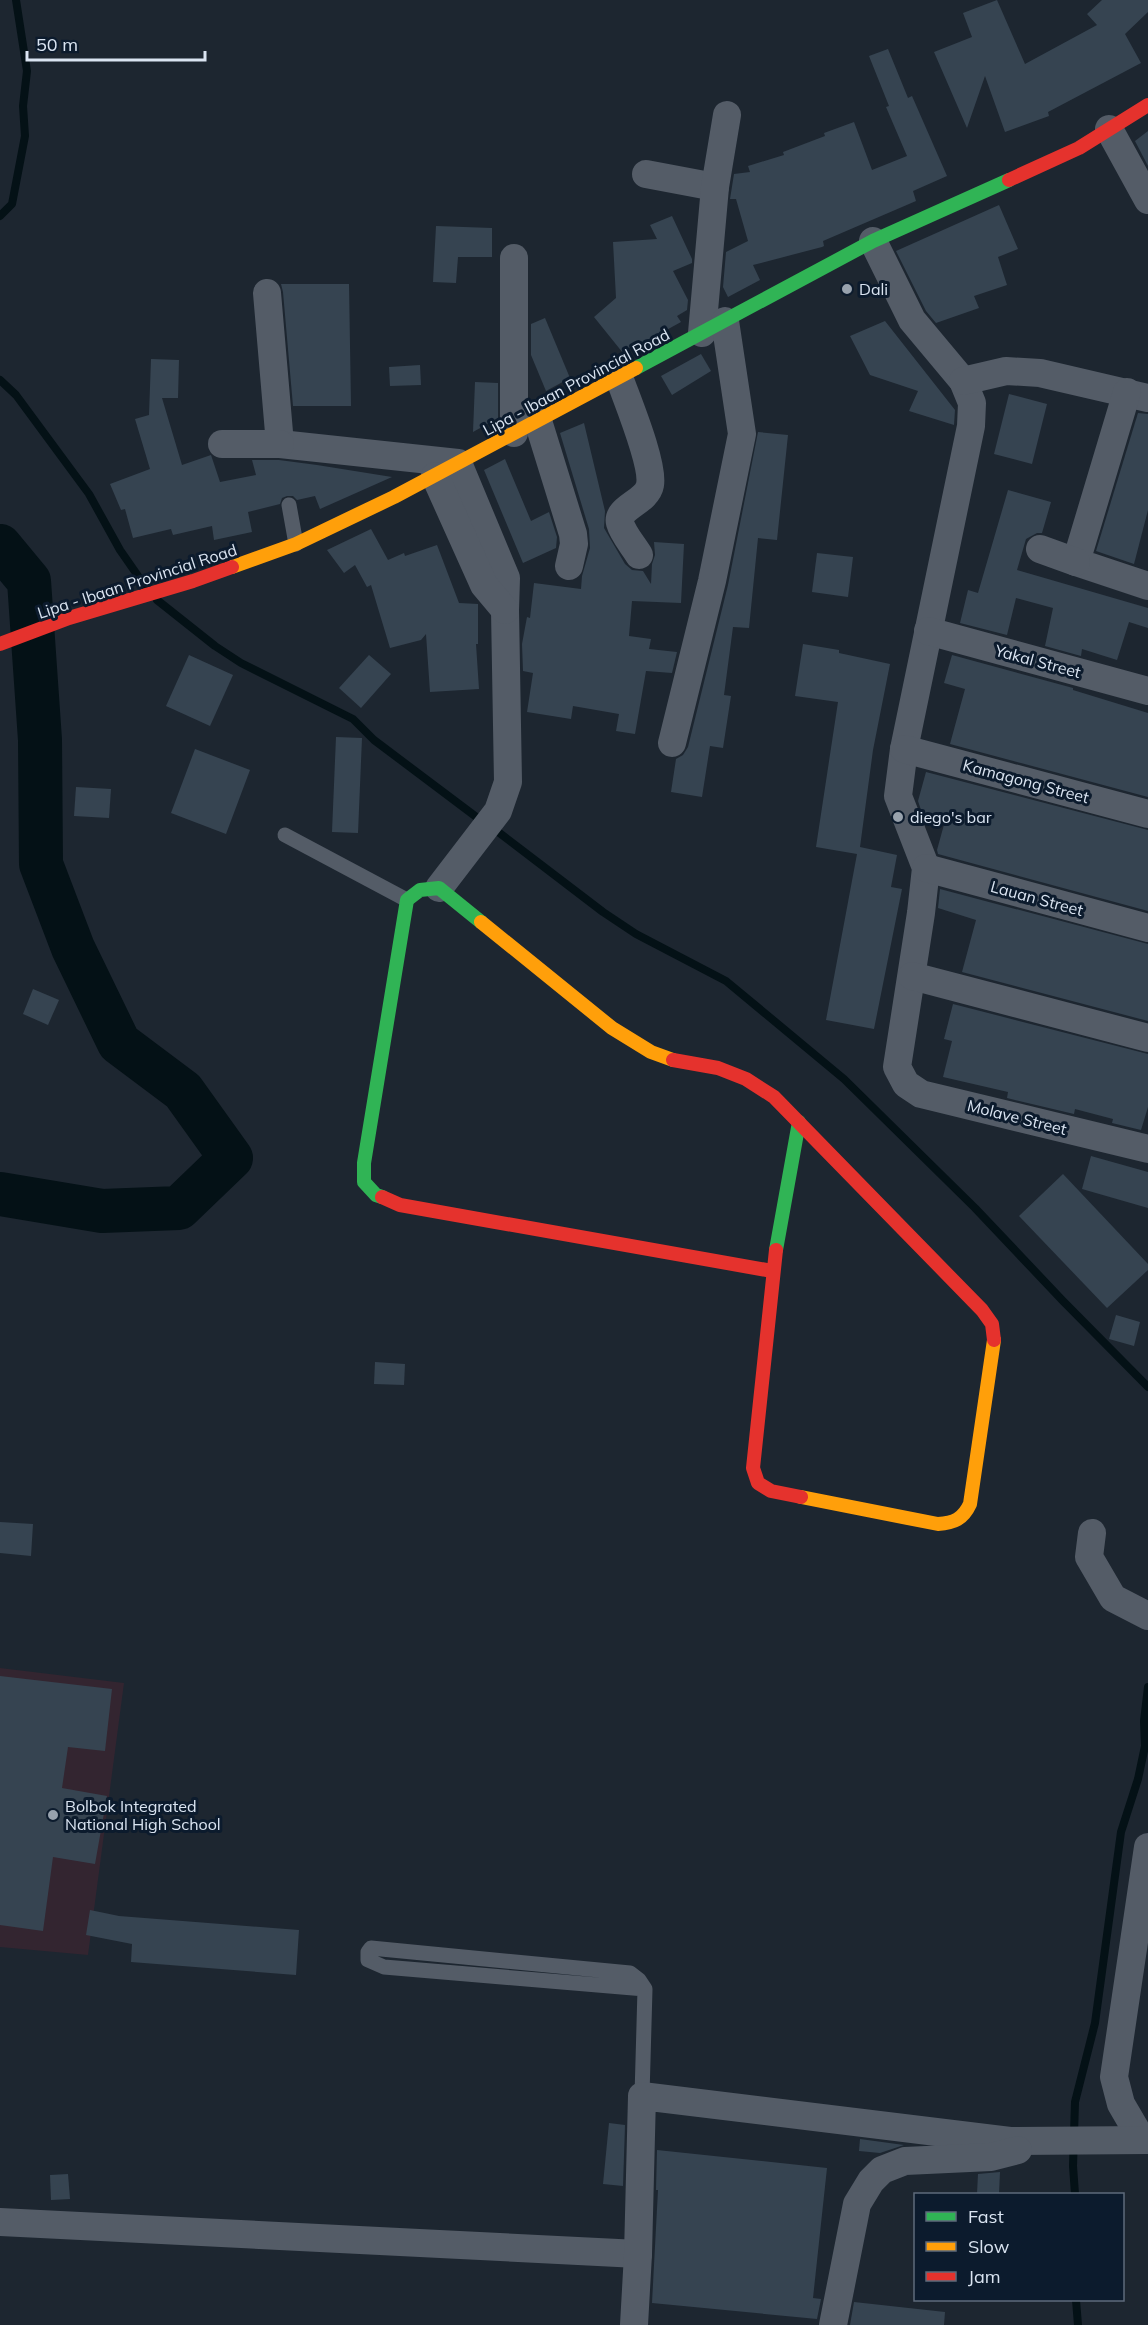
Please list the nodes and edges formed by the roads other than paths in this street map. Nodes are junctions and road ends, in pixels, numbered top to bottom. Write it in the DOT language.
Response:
graph roads {
  1 [pos="1148,105"];
  2 [pos="727,115"];
  3 [pos="1109,129"];
  4 [pos="646,174"];
  5 [pos="715,187"];
  6 [pos="1148,200"];
  7 [pos="873,241"];
  8 [pos="514,258"];
  9 [pos="267,293"];
  10 [pos="713,327"];
  11 [pos="619,377"];
  12 [pos="963,381"];
  13 [pos="1138,395"];
  14 [pos="526,427"];
  15 [pos="222,444"];
  16 [pos="280,444"];
  17 [pos="446,470"];
  18 [pos="289,505"];
  19 [pos="296,544"];
  20 [pos="1040,549"];
  21 [pos="639,555"];
  22 [pos="1076,561"];
  23 [pos="569,566"];
  24 [pos="1147,581"];
  25 [pos="928,631"];
  26 [pos="0,644"];
  27 [pos="1148,691"];
  28 [pos="672,743"];
  29 [pos="904,749"];
  30 [pos="1148,814"];
  31 [pos="285,835"];
  32 [pos="926,867"];
  33 [pos="439,888"];
  34 [pos="407,900"];
  35 [pos="1148,928"];
  36 [pos="912,976"];
  37 [pos="1148,1038"];
  38 [pos="799,1122"];
  39 [pos="1148,1149"];
  40 [pos="772,1270"];
  41 [pos="1092,1533"];
  42 [pos="1148,1616"];
  43 [pos="1148,1847"];
  44 [pos="493,1959"];
  45 [pos="494,1976"];
  46 [pos="645,1989"];
  47 [pos="642,2096"];
  48 [pos="1145,2140"];
  49 [pos="1098,2141"];
  50 [pos="0,2222"];
  51 [pos="638,2254"];
  52 [pos="634,2325"];
  53 [pos="833,2325"];
  1 -- 3 [label="street, Lipa - Ibaan Provincial Road"];
  2 -- 5 [label="street"];
  3 -- 6 [label="street"];
  3 -- 7 [label="street, Lipa - Ibaan Provincial Road"];
  4 -- 5 [label="street"];
  5 -- 10 [label="street"];
  7 -- 10 [label="street, Lipa - Ibaan Provincial Road"];
  7 -- 12 [label="street"];
  8 -- 14 [label="street"];
  9 -- 16 [label="street"];
  10 -- 11 [label="street, Lipa - Ibaan Provincial Road"];
  10 -- 28 [label="street"];
  11 -- 14 [label="street, Lipa - Ibaan Provincial Road"];
  11 -- 21 [label="street"];
  12 -- 13 [label="street"];
  12 -- 25 [label="street"];
  13 -- 22 [label="street"];
  14 -- 17 [label="street, Lipa - Ibaan Provincial Road"];
  14 -- 23 [label="street"];
  15 -- 16 [label="street"];
  16 -- 17 [label="street"];
  17 -- 19 [label="street, Lipa - Ibaan Provincial Road"];
  17 -- 33 [label="street"];
  18 -- 19 [label="lane"];
  19 -- 26 [label="street, Lipa - Ibaan Provincial Road"];
  20 -- 22 [label="street"];
  22 -- 24 [label="street"];
  25 -- 27 [label="street, Yakal Street"];
  25 -- 29 [label="street"];
  29 -- 30 [label="street, Kamagong Street"];
  29 -- 32 [label="street"];
  31 -- 34 [label="lane"];
  32 -- 35 [label="street, Lauan Street"];
  32 -- 36 [label="street"];
  33 -- 34 [label="street"];
  33 -- 38 [label="street"];
  34 -- 40 [label="street"];
  36 -- 37 [label="street"];
  36 -- 39 [label="street, Molave Street"];
  38 -- 40 [label="street"];
  38 -- 40 [label="street"];
  41 -- 42 [label="street"];
  43 -- 48 [label="street"];
  44 -- 45 [label="lane"];
  44 -- 45 [label="lane"];
  44 -- 46 [label="lane"];
  45 -- 46 [label="lane"];
  46 -- 47 [label="lane"];
  47 -- 49 [label="street"];
  47 -- 51 [label="street"];
  48 -- 49 [label="street"];
  49 -- 53 [label="street"];
  50 -- 51 [label="street"];
  51 -- 52 [label="street"];
}
